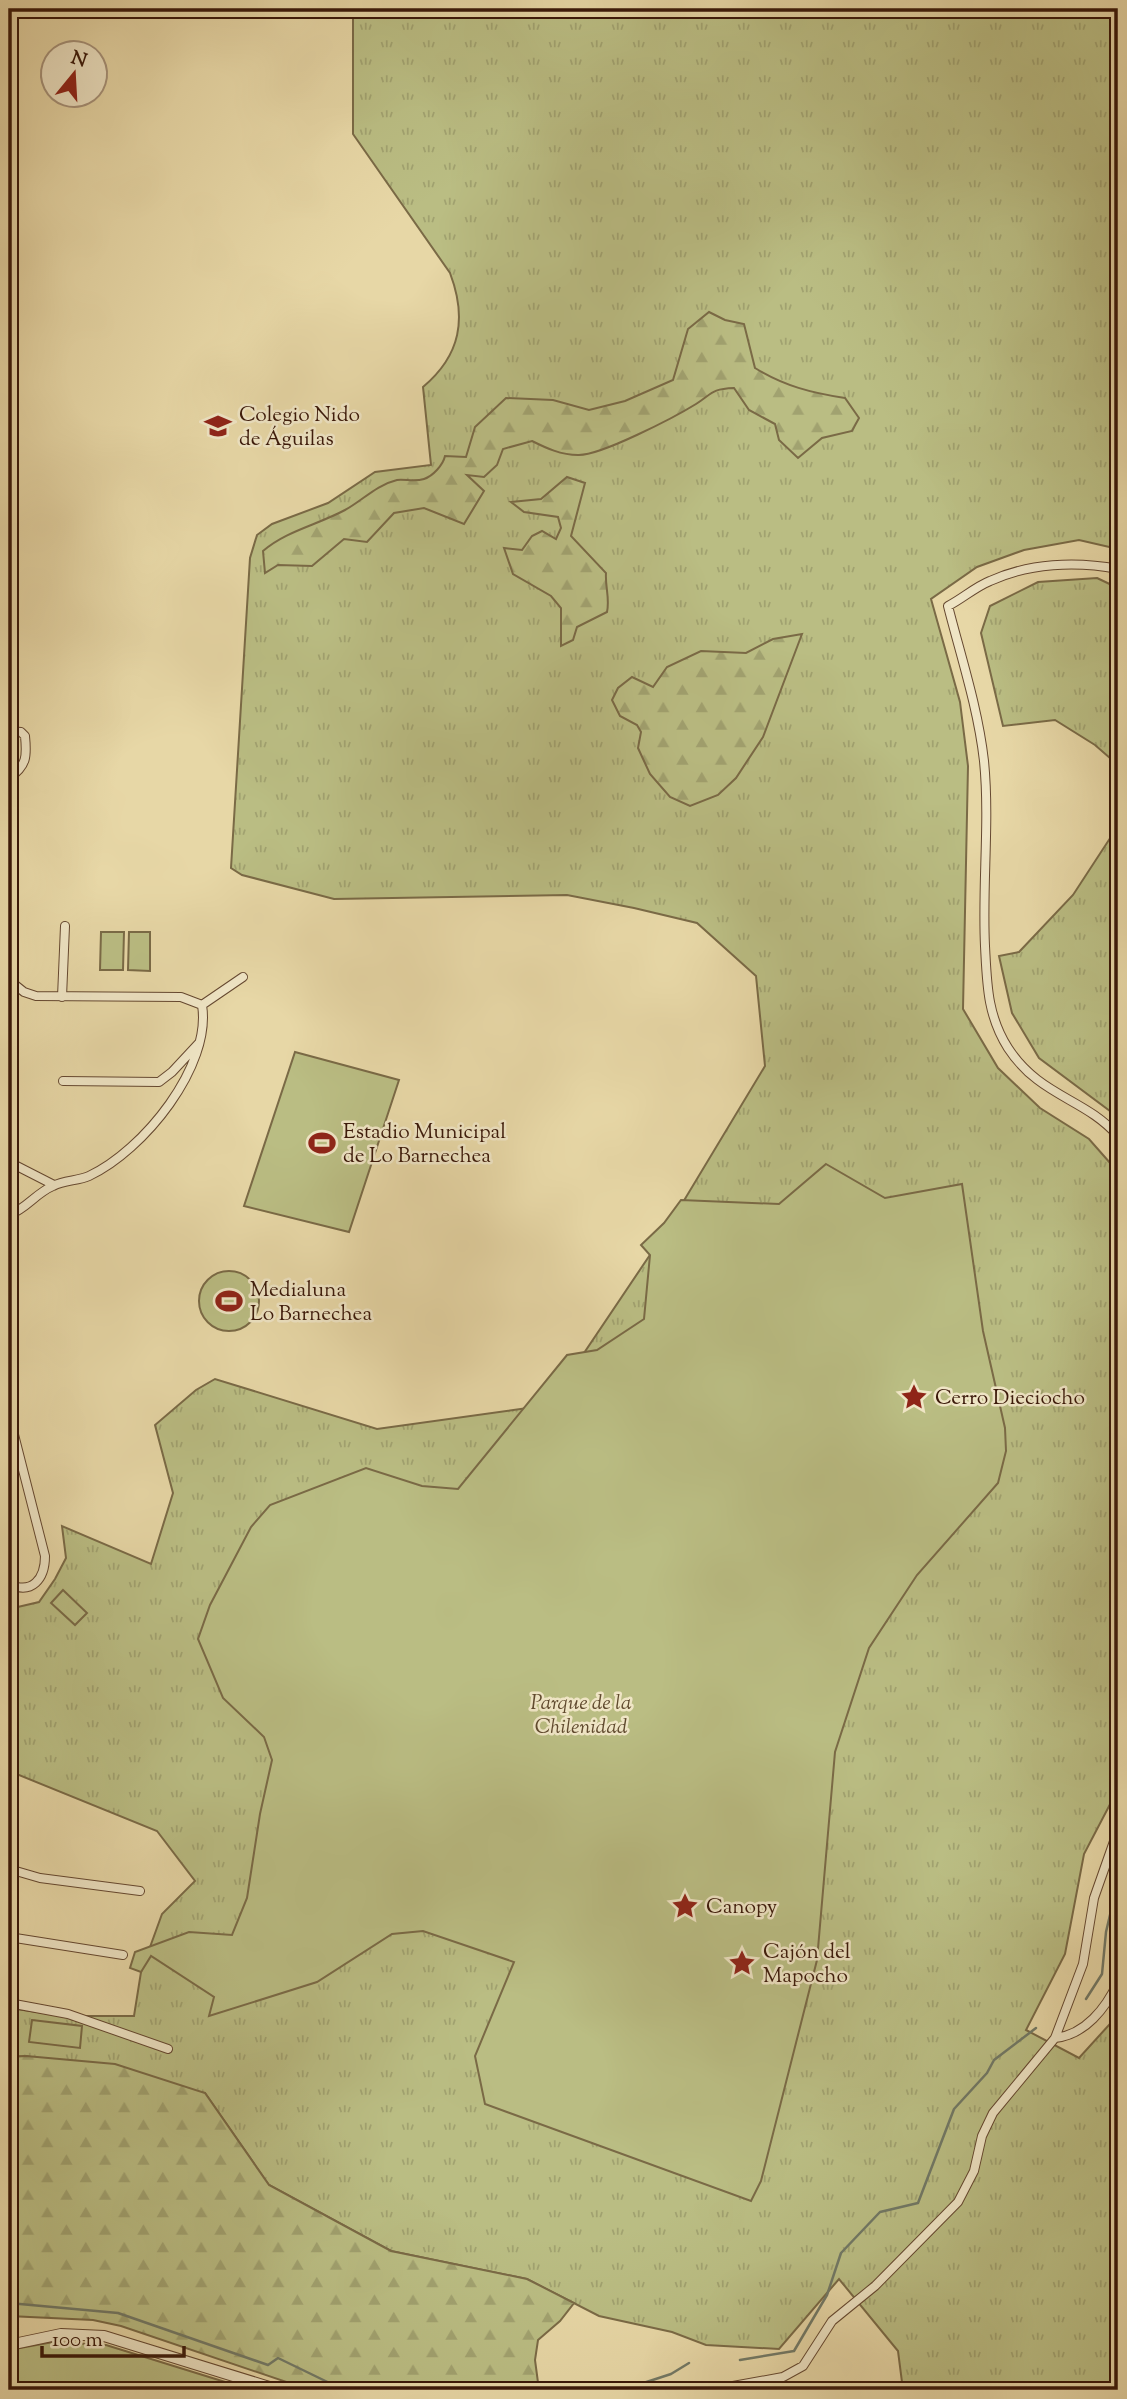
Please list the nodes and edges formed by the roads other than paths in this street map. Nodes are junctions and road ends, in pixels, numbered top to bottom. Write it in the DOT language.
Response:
graph roads {
  1 [pos="1118,569"];
  2 [pos="9,731"];
  3 [pos="9,740"];
  4 [pos="9,750"];
  5 [pos="9,778"];
  6 [pos="65,926"];
  7 [pos="243,977"];
  8 [pos="9,982"];
  9 [pos="62,996"];
  10 [pos="202,1005"];
  11 [pos="201,1041"];
  12 [pos="63,1081"];
  13 [pos="1118,1136"];
  14 [pos="9,1162"];
  15 [pos="54,1185"];
  16 [pos="9,1215"];
  17 [pos="9,1415"];
  18 [pos="9,1584"];
  19 [pos="1118,1830"];
  20 [pos="9,1869"];
  21 [pos="140,1891"];
  22 [pos="9,1937"];
  23 [pos="123,1955"];
  24 [pos="1118,1982"];
  25 [pos="9,2003"];
  26 [pos="1055,2038"];
  27 [pos="168,2049"];
  28 [pos="9,2345"];
  29 [pos="279,2390"];
  30 [pos="711,2390"];
  1 -- 13 [label="street"];
  2 -- 5 [label="street"];
  3 -- 4 [label="street"];
  6 -- 9 [label="street"];
  7 -- 10 [label="street"];
  8 -- 9 [label="street"];
  9 -- 10 [label="street"];
  10 -- 11 [label="street"];
  11 -- 12 [label="street"];
  11 -- 15 [label="street"];
  14 -- 15 [label="street"];
  15 -- 16 [label="street"];
  17 -- 18 [label="street"];
  19 -- 26 [label="street"];
  20 -- 21 [label="street"];
  22 -- 23 [label="street"];
  24 -- 26 [label="street"];
  25 -- 27 [label="street"];
  26 -- 30 [label="street"];
  28 -- 29 [label="street"];
}
